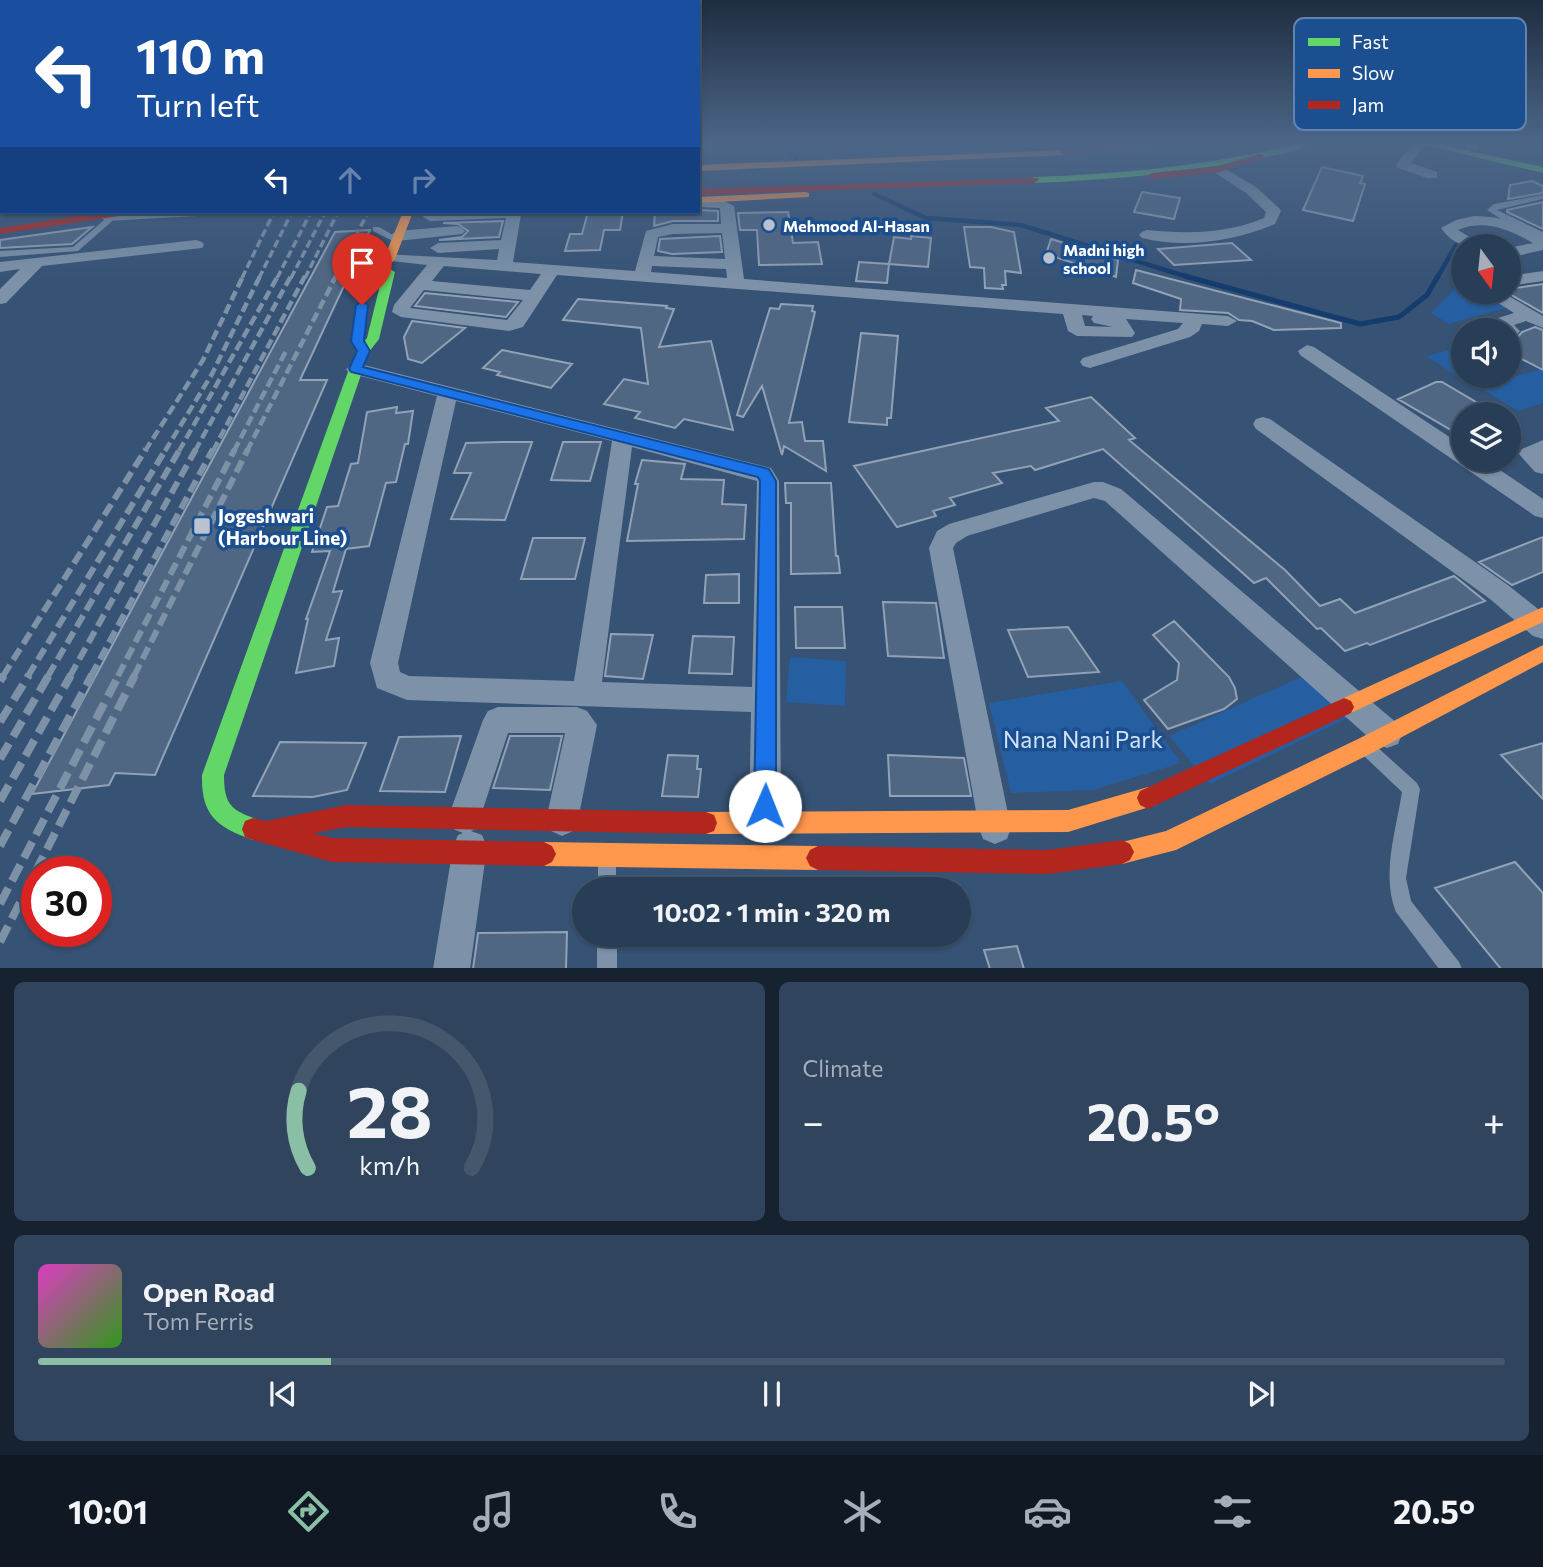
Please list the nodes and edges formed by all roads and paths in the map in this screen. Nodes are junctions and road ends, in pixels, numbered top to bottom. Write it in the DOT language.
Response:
graph roads {
  1 [pos="778,189"];
  2 [pos="917,189"];
  3 [pos="1247,189"];
  4 [pos="700,192"];
  5 [pos="1543,197"];
  6 [pos="700,201"];
  7 [pos="700,201"];
  8 [pos="120,214"];
  9 [pos="407,214"];
  10 [pos="509,214"];
  11 [pos="513,214"];
  12 [pos="729,228"];
  13 [pos="376,229"];
  14 [pos="457,231"];
  15 [pos="0,233"];
  16 [pos="1453,234"];
  17 [pos="1147,235"];
  18 [pos="1543,235"];
  19 [pos="396,237"];
  20 [pos="432,237"];
  21 [pos="1543,243"];
  22 [pos="509,244"];
  23 [pos="196,245"];
  24 [pos="1521,249"];
  25 [pos="0,254"];
  26 [pos="37,262"];
  27 [pos="386,262"];
  28 [pos="733,264"];
  29 [pos="504,265"];
  30 [pos="0,267"];
  31 [pos="552,269"];
  32 [pos="644,269"];
  33 [pos="1541,272"];
  34 [pos="1521,278"];
  35 [pos="736,283"];
  36 [pos="420,285"];
  37 [pos="365,295"];
  38 [pos="534,296"];
  39 [pos="0,299"];
  40 [pos="1502,304"];
  41 [pos="1192,319"];
  42 [pos="1228,321"];
  43 [pos="1523,323"];
  44 [pos="359,329"];
  45 [pos="1307,351"];
  46 [pos="359,360"];
  47 [pos="1090,362"];
  48 [pos="448,392"];
  49 [pos="1263,424"];
  50 [pos="623,436"];
  51 [pos="1543,447"];
  52 [pos="1451,448"];
  53 [pos="1543,467"];
  54 [pos="1487,472"];
  55 [pos="1543,484"];
  56 [pos="1519,494"];
  57 [pos="1543,510"];
  58 [pos="1539,620"];
  59 [pos="1543,653"];
  60 [pos="586,694"];
  61 [pos="766,700"];
  62 [pos="1352,703"];
  63 [pos="1376,740"];
  64 [pos="562,820"];
  65 [pos="993,821"];
  66 [pos="765,824"];
  67 [pos="471,829"];
  68 [pos="266,831"];
  69 [pos="607,854"];
  70 [pos="1001,862"];
  71 [pos="607,877"];
  72 [pos="607,947"];
  73 [pos="451,968"];
  74 [pos="607,968"];
  75 [pos="1452,968"];
  1 -- 4 [label="street"];
  2 -- 6 [label="street"];
  3 -- 17 [label="street"];
  5 -- 18 [label="lane"];
  7 -- 12 [label="street"];
  8 -- 15 [label="street"];
  8 -- 25 [label="lane"];
  9 -- 19 [label="street"];
  10 -- 20 [label="street"];
  11 -- 22 [label="street"];
  12 -- 28 [label="street"];
  12 -- 32 [label="street"];
  13 -- 19 [label="lane"];
  14 -- 20 [label="street"];
  16 -- 21 [label="street"];
  19 -- 20 [label="street"];
  19 -- 27 [label="street"];
  20 -- 22 [label="street"];
  20 -- 27 [label="street"];
  20 -- 29 [label="street"];
  20 -- 36 [label="street"];
  21 -- 24 [label="street"];
  22 -- 29 [label="street"];
  23 -- 26 [label="street"];
  26 -- 30 [label="street"];
  26 -- 39 [label="street"];
  27 -- 37 [label="street"];
  27 -- 46 [label="street"];
  28 -- 32 [label="street"];
  28 -- 35 [label="street"];
  29 -- 31 [label="street"];
  31 -- 32 [label="street"];
  31 -- 38 [label="street"];
  32 -- 35 [label="street"];
  33 -- 34 [label="street"];
  35 -- 41 [label="street"];
  36 -- 38 [label="street"];
  36 -- 38 [label="street"];
  40 -- 43 [label="street"];
  41 -- 42 [label="street"];
  41 -- 47 [label="street"];
  44 -- 46 [label="street"];
  45 -- 52 [label="street"];
  46 -- 48 [label="street"];
  46 -- 68 [label="street"];
  48 -- 50 [label="street"];
  48 -- 60 [label="street"];
  49 -- 58 [label="street"];
  50 -- 60 [label="street"];
  50 -- 61 [label="street"];
  51 -- 53 [label="street"];
  54 -- 56 [label="street"];
  55 -- 56 [label="street"];
  56 -- 57 [label="street"];
  58 -- 62 [label="street"];
  59 -- 63 [label="street"];
  60 -- 61 [label="street"];
  61 -- 66 [label="street"];
  62 -- 63 [label="street"];
  62 -- 65 [label="street"];
  62 -- 65 [label="street"];
  63 -- 70 [label="street"];
  63 -- 75 [label="lane"];
  64 -- 66 [label="street"];
  64 -- 67 [label="street"];
  64 -- 67 [label="street"];
  65 -- 66 [label="street"];
  65 -- 70 [label="street"];
  67 -- 68 [label="street"];
  67 -- 68 [label="street"];
  67 -- 69 [label="street"];
  67 -- 73 [label="street"];
  69 -- 70 [label="street"];
  69 -- 71 [label="lane"];
  72 -- 74 [label="lane"];
}
